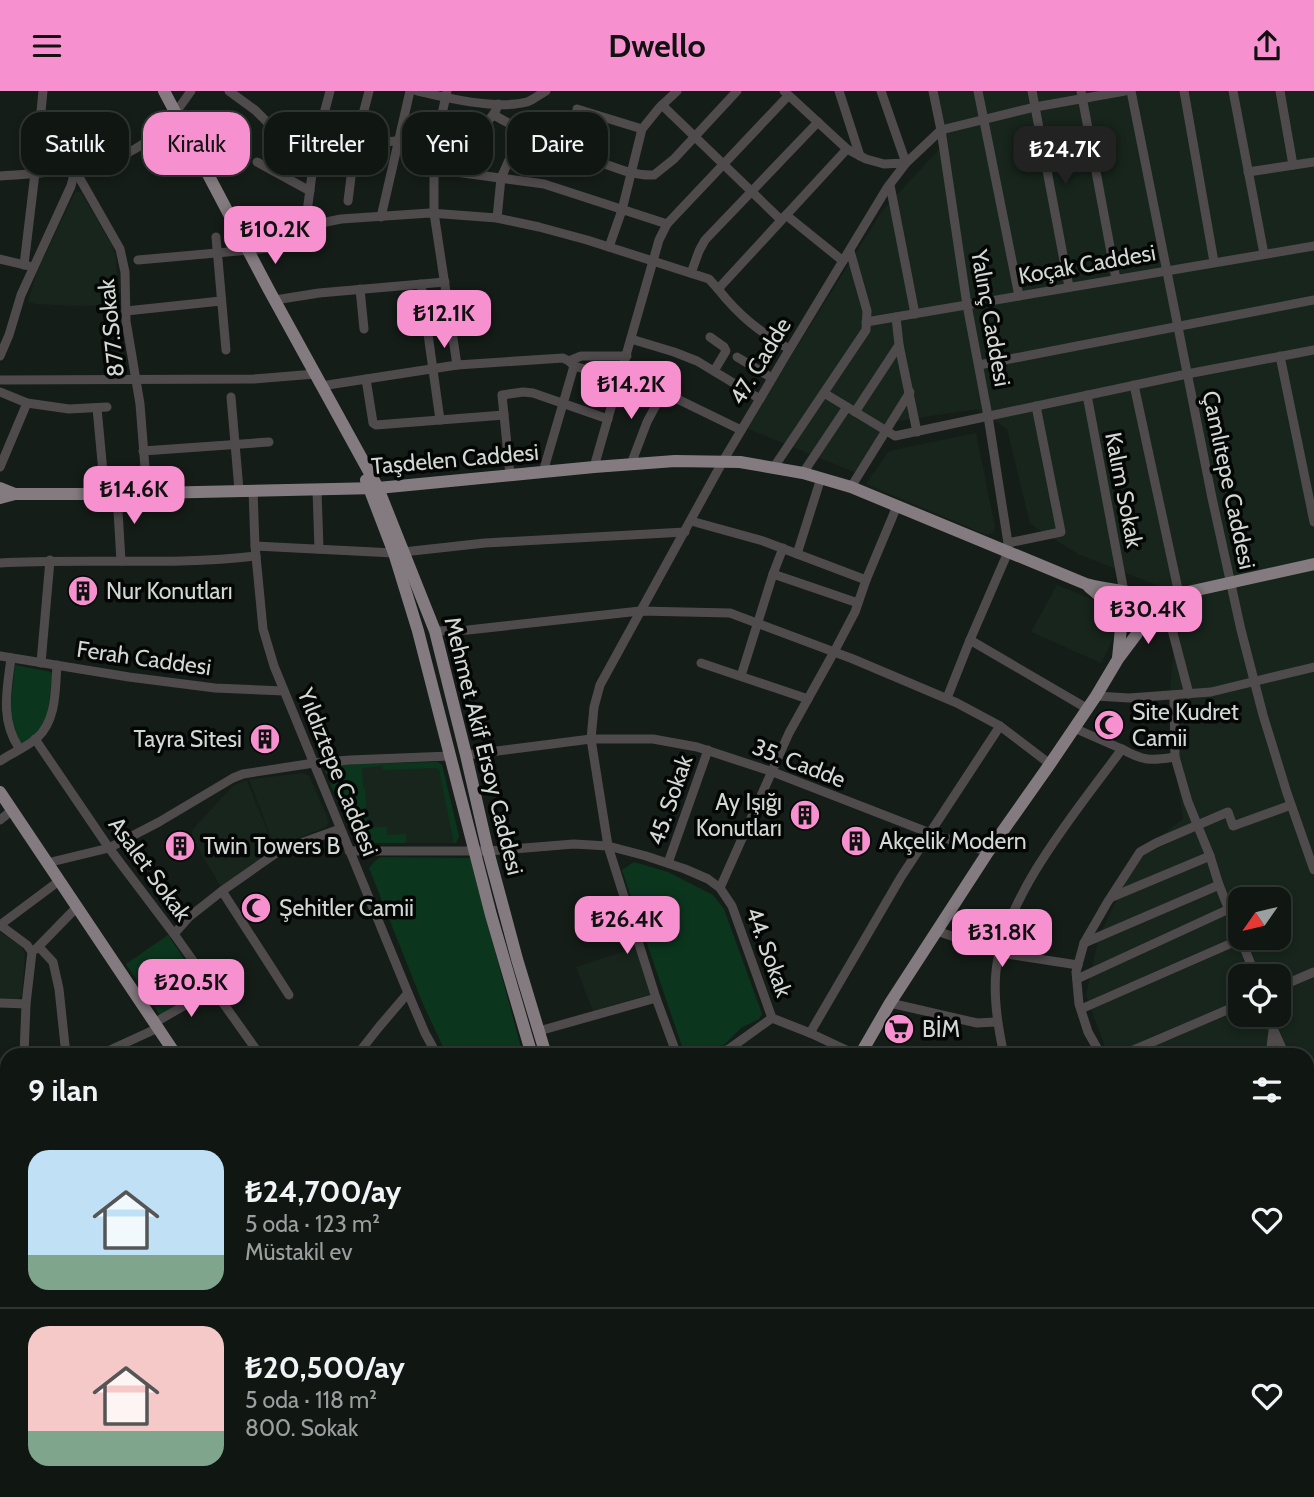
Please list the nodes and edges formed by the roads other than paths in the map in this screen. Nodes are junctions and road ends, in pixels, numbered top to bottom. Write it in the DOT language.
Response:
graph roads {
  1 [pos="43,91"];
  2 [pos="164,91"];
  3 [pos="191,91"];
  4 [pos="229,91"];
  5 [pos="330,91"];
  6 [pos="369,91"];
  7 [pos="410,91"];
  8 [pos="416,91"];
  9 [pos="546,91"];
  10 [pos="677,91"];
  11 [pos="737,91"];
  12 [pos="839,91"];
  13 [pos="881,91"];
  14 [pos="933,91"];
  15 [pos="978,91"];
  16 [pos="1032,91"];
  17 [pos="1125,91"];
  18 [pos="1131,91"];
  19 [pos="1184,91"];
  20 [pos="1233,91"];
  21 [pos="1280,91"];
  22 [pos="786,93"];
  23 [pos="446,94"];
  24 [pos="1081,95"];
  25 [pos="498,104"];
  26 [pos="662,105"];
  27 [pos="1035,107"];
  28 [pos="577,109"];
  29 [pos="41,112"];
  30 [pos="176,112"];
  31 [pos="324,112"];
  32 [pos="364,112"];
  33 [pos="442,112"];
  34 [pos="494,115"];
  35 [pos="264,119"];
  36 [pos="984,120"];
  37 [pos="507,122"];
  38 [pos="818,123"];
  39 [pos="642,129"];
  40 [pos="941,130"];
  41 [pos="694,137"];
  42 [pos="398,141"];
  43 [pos="402,141"];
  44 [pos="388,142"];
  45 [pos="847,149"];
  46 [pos="860,156"];
  47 [pos="257,162"];
  48 [pos="1314,162"];
  49 [pos="906,163"];
  50 [pos="507,165"];
  51 [pos="608,165"];
  52 [pos="723,165"];
  53 [pos="1293,165"];
  54 [pos="1248,172"];
  55 [pos="631,173"];
  56 [pos="21,174"];
  57 [pos="35,175"];
  58 [pos="74,175"];
  59 [pos="78,175"];
  60 [pos="209,175"];
  61 [pos="312,175"];
  62 [pos="351,175"];
  63 [pos="434,175"];
  64 [pos="479,175"];
  65 [pos="0,176"];
  66 [pos="501,178"];
  67 [pos="890,185"];
  68 [pos="310,191"];
  69 [pos="751,191"];
  70 [pos="348,201"];
  71 [pos="622,210"];
  72 [pos="434,213"];
  73 [pos="381,217"];
  74 [pos="784,217"];
  75 [pos="496,218"];
  76 [pos="667,225"];
  77 [pos="305,227"];
  78 [pos="216,237"];
  79 [pos="245,245"];
  80 [pos="305,245"];
  81 [pos="1314,246"];
  82 [pos="609,247"];
  83 [pos="850,251"];
  84 [pos="217,253"];
  85 [pos="1264,254"];
  86 [pos="0,259"];
  87 [pos="138,260"];
  88 [pos="843,261"];
  89 [pos="654,262"];
  90 [pos="1214,262"];
  91 [pos="29,266"];
  92 [pos="1167,270"];
  93 [pos="691,273"];
  94 [pos="1116,279"];
  95 [pos="445,282"];
  96 [pos="421,284"];
  97 [pos="1069,287"];
  98 [pos="360,289"];
  99 [pos="719,289"];
  100 [pos="1019,296"];
  101 [pos="275,300"];
  102 [pos="1314,300"];
  103 [pos="221,301"];
  104 [pos="967,305"];
  105 [pos="126,311"];
  106 [pos="915,314"];
  107 [pos="896,317"];
  108 [pos="451,321"];
  109 [pos="866,322"];
  110 [pos="426,324"];
  111 [pos="1178,327"];
  112 [pos="364,330"];
  113 [pos="710,337"];
  114 [pos="631,339"];
  115 [pos="900,345"];
  116 [pos="789,349"];
  117 [pos="226,350"];
  118 [pos="1314,350"];
  119 [pos="0,356"];
  120 [pos="627,356"];
  121 [pos="1280,356"];
  122 [pos="737,357"];
  123 [pos="572,363"];
  124 [pos="457,365"];
  125 [pos="979,365"];
  126 [pos="432,369"];
  127 [pos="713,371"];
  128 [pos="1187,374"];
  129 [pos="772,378"];
  130 [pos="136,379"];
  131 [pos="366,379"];
  132 [pos="620,379"];
  133 [pos="0,380"];
  134 [pos="318,380"];
  135 [pos="1133,385"];
  136 [pos="0,392"];
  137 [pos="663,392"];
  138 [pos="910,392"];
  139 [pos="824,393"];
  140 [pos="1087,395"];
  141 [pos="231,397"];
  142 [pos="760,399"];
  143 [pos="27,403"];
  144 [pos="563,405"];
  145 [pos="1036,406"];
  146 [pos="851,409"];
  147 [pos="504,415"];
  148 [pos="988,417"];
  149 [pos="608,419"];
  150 [pos="440,420"];
  151 [pos="741,430"];
  152 [pos="886,431"];
  153 [pos="917,432"];
  154 [pos="269,442"];
  155 [pos="235,444"];
  156 [pos="143,451"];
  157 [pos="723,461"];
  158 [pos="631,464"];
  159 [pos="0,467"];
  160 [pos="594,467"];
  161 [pos="774,467"];
  162 [pos="543,472"];
  163 [pos="803,473"];
  164 [pos="510,475"];
  165 [pos="821,478"];
  166 [pos="850,487"];
  167 [pos="0,488"];
  168 [pos="373,488"];
  169 [pos="253,490"];
  170 [pos="317,490"];
  171 [pos="239,491"];
  172 [pos="147,493"];
  173 [pos="15,494"];
  174 [pos="111,494"];
  175 [pos="0,498"];
  176 [pos="897,506"];
  177 [pos="691,521"];
  178 [pos="1314,522"];
  179 [pos="685,532"];
  180 [pos="783,548"];
  181 [pos="1008,548"];
  182 [pos="319,549"];
  183 [pos="256,551"];
  184 [pos="399,552"];
  185 [pos="797,554"];
  186 [pos="50,560"];
  187 [pos="121,561"];
  188 [pos="0,563"];
  189 [pos="1314,564"];
  190 [pos="773,574"];
  191 [pos="866,580"];
  192 [pos="1230,582"];
  193 [pos="1086,584"];
  194 [pos="1124,592"];
  195 [pos="1142,594"];
  196 [pos="1179,594"];
  197 [pos="1164,600"];
  198 [pos="858,603"];
  199 [pos="1116,610"];
  200 [pos="642,611"];
  201 [pos="1147,613"];
  202 [pos="757,623"];
  203 [pos="435,631"];
  204 [pos="970,640"];
  205 [pos="834,652"];
  206 [pos="0,656"];
  207 [pos="11,658"];
  208 [pos="1118,659"];
  209 [pos="41,663"];
  210 [pos="701,663"];
  211 [pos="57,665"];
  212 [pos="1314,667"];
  213 [pos="740,676"];
  214 [pos="1254,680"];
  215 [pos="284,691"];
  216 [pos="1189,694"];
  217 [pos="1174,695"];
  218 [pos="1096,696"];
  219 [pos="947,698"];
  220 [pos="808,699"];
  221 [pos="1088,709"];
  222 [pos="1000,726"];
  223 [pos="1074,728"];
  224 [pos="35,739"];
  225 [pos="591,739"];
  226 [pos="19,748"];
  227 [pos="1122,749"];
  228 [pos="708,750"];
  229 [pos="467,755"];
  230 [pos="450,756"];
  231 [pos="1175,757"];
  232 [pos="0,761"];
  233 [pos="314,763"];
  234 [pos="1050,764"];
  235 [pos="773,772"];
  236 [pos="0,792"];
  237 [pos="1291,805"];
  238 [pos="12,810"];
  239 [pos="0,820"];
  240 [pos="1198,825"];
  241 [pos="340,829"];
  242 [pos="930,833"];
  243 [pos="608,846"];
  244 [pos="109,848"];
  245 [pos="349,851"];
  246 [pos="481,851"];
  247 [pos="988,852"];
  248 [pos="1210,856"];
  249 [pos="47,863"];
  250 [pos="668,863"];
  251 [pos="1314,870"];
  252 [pos="59,881"];
  253 [pos="1219,885"];
  254 [pos="720,888"];
  255 [pos="222,891"];
  256 [pos="1110,897"];
  257 [pos="77,907"];
  258 [pos="1228,907"];
  259 [pos="1228,909"];
  260 [pos="0,925"];
  261 [pos="937,931"];
  262 [pos="174,934"];
  263 [pos="1084,943"];
  264 [pos="1228,945"];
  265 [pos="35,950"];
  266 [pos="1000,953"];
  267 [pos="1078,965"];
  268 [pos="1314,972"];
  269 [pos="1077,979"];
  270 [pos="1291,982"];
  271 [pos="213,989"];
  272 [pos="408,993"];
  273 [pos="289,995"];
  274 [pos="656,998"];
  275 [pos="0,1003"];
  276 [pos="890,1003"];
  277 [pos="26,1004"];
  278 [pos="1081,1009"];
  279 [pos="1228,1010"];
  280 [pos="772,1018"];
  281 [pos="996,1022"];
  282 [pos="156,1026"];
  283 [pos="1272,1027"];
  284 [pos="1273,1030"];
  285 [pos="538,1031"];
  286 [pos="810,1033"];
  287 [pos="24,1048"];
  288 [pos="65,1048"];
  289 [pos="113,1048"];
  290 [pos="171,1048"];
  291 [pos="255,1048"];
  292 [pos="363,1048"];
  293 [pos="433,1048"];
  294 [pos="530,1048"];
  295 [pos="544,1048"];
  296 [pos="674,1048"];
  297 [pos="735,1048"];
  298 [pos="843,1048"];
  299 [pos="862,1048"];
  300 [pos="1002,1048"];
  301 [pos="1097,1048"];
  302 [pos="1138,1048"];
  303 [pos="1271,1048"];
  304 [pos="1282,1048"];
  1 -- 29 [label="street"];
  2 -- 30 [label="main road, Mehmet Akif Ersoy Caddesi"];
  3 -- 30 [label="street"];
  4 -- 35 [label="street"];
  5 -- 31 [label="street"];
  6 -- 32 [label="street"];
  7 -- 42 [label="street"];
  8 -- 23 [label="street"];
  9 -- 25 [label="street"];
  10 -- 26 [label="street"];
  11 -- 41 [label="street"];
  12 -- 46 [label="street"];
  13 -- 49 [label="street"];
  14 -- 40 [label="street, Yalınç Caddesi"];
  15 -- 36 [label="street"];
  16 -- 27 [label="street"];
  17 -- 24 [label="street"];
  18 -- 92 [label="street, Çamlıtepe Caddesi"];
  19 -- 90 [label="street"];
  20 -- 54 [label="street"];
  21 -- 53 [label="street"];
  22 -- 38 [label="street"];
  22 -- 52 [label="street"];
  23 -- 25 [label="street"];
  23 -- 33 [label="street"];
  24 -- 27 [label="street"];
  24 -- 94 [label="street"];
  25 -- 34 [label="street"];
  26 -- 39 [label="street"];
  26 -- 41 [label="street"];
  27 -- 36 [label="street"];
  27 -- 97 [label="street"];
  28 -- 39 [label="street"];
  34 -- 37 [label="street"];
  36 -- 40 [label="street"];
  36 -- 100 [label="street"];
  38 -- 45 [label="street"];
  38 -- 69 [label="street"];
  39 -- 55 [label="street"];
  40 -- 49 [label="street, 47. Cadde"];
  40 -- 104 [label="street, Yalınç Caddesi"];
  41 -- 52 [label="street"];
  41 -- 55 [label="street"];
  42 -- 43 [label="street"];
  42 -- 44 [label="street"];
  42 -- 73 [label="street"];
  45 -- 46 [label="street"];
  45 -- 74 [label="street"];
  46 -- 49 [label="street"];
  47 -- 68 [label="street"];
  48 -- 53 [label="street"];
  49 -- 67 [label="street, 47. Cadde"];
  50 -- 66 [label="street"];
  51 -- 55 [label="street"];
  52 -- 69 [label="street"];
  52 -- 76 [label="street"];
  53 -- 54 [label="street"];
  54 -- 85 [label="street"];
  55 -- 71 [label="street"];
  56 -- 65 [label="street"];
  57 -- 91 [label="street"];
  58 -- 91 [label="street"];
  59 -- 105 [label="street, 877.Sokak"];
  60 -- 79 [label="main road, Mehmet Akif Ersoy Caddesi"];
  61 -- 68 [label="street"];
  62 -- 70 [label="street"];
  63 -- 72 [label="street"];
  64 -- 66 [label="street"];
  66 -- 71 [label="street"];
  66 -- 75 [label="street"];
  67 -- 83 [label="street, 47. Cadde"];
  67 -- 106 [label="street"];
  68 -- 77 [label="street"];
  69 -- 74 [label="street"];
  69 -- 93 [label="street"];
  71 -- 76 [label="street"];
  71 -- 82 [label="street"];
  72 -- 73 [label="street"];
  72 -- 75 [label="street"];
  72 -- 95 [label="street"];
  73 -- 77 [label="street"];
  74 -- 88 [label="street"];
  74 -- 99 [label="street"];
  75 -- 82 [label="street"];
  76 -- 89 [label="street"];
  77 -- 79 [label="street"];
  78 -- 84 [label="street"];
  79 -- 80 [label="street"];
  79 -- 84 [label="street"];
  79 -- 101 [label="main road, Mehmet Akif Ersoy Caddesi"];
  81 -- 85 [label="street, Koçak Caddesi"];
  82 -- 89 [label="street"];
  83 -- 88 [label="street, 47. Cadde"];
  83 -- 109 [label="street"];
  84 -- 87 [label="street"];
  84 -- 103 [label="street"];
  85 -- 90 [label="street, Koçak Caddesi"];
  86 -- 91 [label="street"];
  88 -- 116 [label="street, 47. Cadde"];
  89 -- 93 [label="street"];
  89 -- 114 [label="street"];
  90 -- 92 [label="street, Koçak Caddesi"];
  91 -- 119 [label="street"];
  92 -- 94 [label="street, Koçak Caddesi"];
  92 -- 111 [label="street, Çamlıtepe Caddesi"];
  93 -- 99 [label="street"];
  94 -- 97 [label="street, Koçak Caddesi"];
  95 -- 96 [label="street"];
  95 -- 108 [label="street"];
  96 -- 98 [label="street"];
  96 -- 110 [label="street"];
  97 -- 100 [label="street, Koçak Caddesi"];
  98 -- 101 [label="street"];
  98 -- 112 [label="street"];
  99 -- 116 [label="street"];
  100 -- 104 [label="street, Koçak Caddesi"];
  101 -- 134 [label="main road, Mehmet Akif Ersoy Caddesi"];
  102 -- 111 [label="street"];
  103 -- 105 [label="street"];
  103 -- 117 [label="street"];
  104 -- 106 [label="street, Koçak Caddesi"];
  104 -- 125 [label="street, Yalınç Caddesi"];
  105 -- 130 [label="street, 877.Sokak"];
  106 -- 107 [label="street, Koçak Caddesi"];
  107 -- 109 [label="street, Koçak Caddesi"];
  107 -- 115 [label="street"];
  108 -- 110 [label="street"];
  108 -- 124 [label="street"];
  109 -- 139 [label="street"];
  110 -- 126 [label="street"];
  111 -- 125 [label="street"];
  111 -- 128 [label="street, Çamlıtepe Caddesi"];
  113 -- 127 [label="street"];
  114 -- 120 [label="street"];
  114 -- 127 [label="street"];
  115 -- 138 [label="street"];
  115 -- 146 [label="street"];
  116 -- 129 [label="street, 47. Cadde"];
  118 -- 121 [label="street"];
  120 -- 123 [label="street"];
  120 -- 132 [label="street"];
  121 -- 128 [label="street"];
  121 -- 178 [label="street"];
  122 -- 129 [label="street"];
  123 -- 124 [label="street"];
  123 -- 132 [label="street"];
  123 -- 144 [label="street"];
  124 -- 126 [label="street"];
  125 -- 148 [label="street, Yalınç Caddesi"];
  126 -- 131 [label="street"];
  126 -- 150 [label="street"];
  127 -- 142 [label="street"];
  128 -- 135 [label="street"];
  128 -- 192 [label="street, Çamlıtepe Caddesi"];
  129 -- 142 [label="street, 47. Cadde"];
  130 -- 133 [label="street"];
  130 -- 134 [label="street"];
  130 -- 156 [label="street, 877.Sokak"];
  131 -- 134 [label="street"];
  131 -- 150 [label="street"];
  132 -- 137 [label="street"];
  132 -- 149 [label="street"];
  134 -- 168 [label="main road, Mehmet Akif Ersoy Caddesi"];
  135 -- 140 [label="street"];
  135 -- 196 [label="street"];
  136 -- 143 [label="street"];
  137 -- 151 [label="street"];
  137 -- 158 [label="street"];
  138 -- 152 [label="street"];
  138 -- 153 [label="street"];
  139 -- 146 [label="street"];
  139 -- 161 [label="street"];
  140 -- 145 [label="street"];
  140 -- 194 [label="street, Kalım Sokak"];
  141 -- 155 [label="street"];
  142 -- 151 [label="street, 47. Cadde"];
  143 -- 159 [label="street"];
  143 -- 174 [label="street"];
  144 -- 147 [label="street"];
  144 -- 149 [label="street"];
  144 -- 162 [label="street"];
  145 -- 148 [label="street"];
  145 -- 181 [label="street"];
  146 -- 152 [label="street"];
  146 -- 163 [label="street"];
  147 -- 150 [label="street"];
  147 -- 164 [label="street"];
  148 -- 153 [label="street"];
  148 -- 181 [label="street, Yalınç Caddesi"];
  149 -- 160 [label="street"];
  151 -- 157 [label="street, 47. Cadde"];
  152 -- 153 [label="street"];
  152 -- 166 [label="street"];
  154 -- 155 [label="street"];
  155 -- 156 [label="street"];
  155 -- 171 [label="street"];
  156 -- 172 [label="street, 877.Sokak"];
  157 -- 158 [label="main road, Taşdelen Caddesi"];
  157 -- 161 [label="main road, Taşdelen Caddesi"];
  157 -- 177 [label="street, 47. Cadde"];
  158 -- 160 [label="main road, Taşdelen Caddesi"];
  160 -- 162 [label="main road, Taşdelen Caddesi"];
  161 -- 163 [label="main road, Taşdelen Caddesi"];
  162 -- 164 [label="main road, Taşdelen Caddesi"];
  163 -- 165 [label="main road, Taşdelen Caddesi"];
  164 -- 168 [label="main road, Taşdelen Caddesi"];
  165 -- 166 [label="main road, Taşdelen Caddesi"];
  165 -- 185 [label="street"];
  166 -- 176 [label="main road, Taşdelen Caddesi"];
  167 -- 173 [label="main road"];
  168 -- 170 [label="main road, Taşdelen Caddesi"];
  168 -- 184 [label="main road, Mehmet Akif Ersoy Caddesi"];
  169 -- 170 [label="main road, Taşdelen Caddesi"];
  169 -- 171 [label="main road, Taşdelen Caddesi"];
  169 -- 183 [label="street, Yıldıztepe Caddesi"];
  170 -- 182 [label="street"];
  171 -- 172 [label="main road, Taşdelen Caddesi"];
  172 -- 174 [label="main road, Taşdelen Caddesi"];
  173 -- 174 [label="main road, Taşdelen Caddesi"];
  173 -- 175 [label="main road"];
  174 -- 187 [label="street"];
  176 -- 181 [label="main road, Taşdelen Caddesi"];
  176 -- 191 [label="street"];
  177 -- 179 [label="street, 47. Cadde"];
  177 -- 180 [label="street"];
  179 -- 184 [label="street"];
  179 -- 200 [label="street, 47. Cadde"];
  180 -- 185 [label="street"];
  180 -- 190 [label="street"];
  181 -- 193 [label="main road, Taşdelen Caddesi"];
  181 -- 204 [label="street"];
  182 -- 183 [label="street"];
  182 -- 184 [label="street"];
  183 -- 187 [label="street"];
  183 -- 215 [label="street, Yıldıztepe Caddesi"];
  184 -- 203 [label="main road, Mehmet Akif Ersoy Caddesi"];
  184 -- 230 [label="main road, Mehmet Akif Ersoy Caddesi"];
  185 -- 191 [label="street"];
  186 -- 187 [label="street"];
  186 -- 188 [label="street"];
  186 -- 209 [label="street"];
  189 -- 192 [label="main road"];
  190 -- 198 [label="street"];
  190 -- 202 [label="street"];
  191 -- 198 [label="street"];
  192 -- 196 [label="main road"];
  192 -- 214 [label="street, Çamlıtepe Caddesi"];
  193 -- 194 [label="main road"];
  193 -- 199 [label="main road"];
  194 -- 195 [label="main road"];
  194 -- 199 [label="main road"];
  195 -- 197 [label="main road"];
  195 -- 201 [label="main road"];
  196 -- 197 [label="main road"];
  197 -- 201 [label="main road"];
  197 -- 216 [label="street"];
  198 -- 205 [label="street"];
  199 -- 201 [label="main road"];
  199 -- 208 [label="main road"];
  200 -- 202 [label="street"];
  200 -- 203 [label="street"];
  200 -- 225 [label="street, 47. Cadde"];
  201 -- 208 [label="main road"];
  202 -- 205 [label="street"];
  202 -- 213 [label="street"];
  203 -- 229 [label="main road, Mehmet Akif Ersoy Caddesi"];
  204 -- 219 [label="street"];
  204 -- 221 [label="street"];
  205 -- 219 [label="street"];
  205 -- 220 [label="street"];
  206 -- 207 [label="street, Ferah Caddesi"];
  207 -- 209 [label="street, Ferah Caddesi"];
  207 -- 226 [label="street"];
  208 -- 218 [label="main road"];
  209 -- 211 [label="street, Ferah Caddesi"];
  210 -- 213 [label="street"];
  211 -- 215 [label="street, Ferah Caddesi"];
  211 -- 224 [label="street"];
  212 -- 214 [label="street"];
  213 -- 220 [label="street"];
  214 -- 216 [label="street"];
  214 -- 237 [label="street, Çamlıtepe Caddesi"];
  215 -- 233 [label="street, Yıldıztepe Caddesi"];
  216 -- 217 [label="street"];
  217 -- 218 [label="street"];
  217 -- 231 [label="street"];
  218 -- 221 [label="main road"];
  219 -- 222 [label="street"];
  220 -- 235 [label="street"];
  221 -- 223 [label="main road"];
  222 -- 234 [label="street"];
  222 -- 242 [label="street"];
  223 -- 227 [label="street"];
  223 -- 234 [label="main road"];
  224 -- 226 [label="street"];
  224 -- 244 [label="street, Asalet Sokak"];
  225 -- 228 [label="street, 35. Cadde"];
  225 -- 229 [label="street, 35. Cadde"];
  225 -- 243 [label="street, 47. Cadde"];
  226 -- 232 [label="street"];
  227 -- 231 [label="street"];
  227 -- 266 [label="street"];
  228 -- 235 [label="street, 35. Cadde"];
  228 -- 250 [label="street, 45. Sokak"];
  229 -- 246 [label="main road, Mehmet Akif Ersoy Caddesi"];
  230 -- 233 [label="street"];
  230 -- 246 [label="main road, Mehmet Akif Ersoy Caddesi"];
  231 -- 240 [label="street"];
  233 -- 241 [label="street, Yıldıztepe Caddesi"];
  233 -- 244 [label="street"];
  234 -- 247 [label="main road"];
  235 -- 242 [label="street, 35. Cadde"];
  235 -- 254 [label="street"];
  236 -- 238 [label="main road"];
  237 -- 240 [label="street"];
  237 -- 251 [label="street, Çamlıtepe Caddesi"];
  238 -- 239 [label="street"];
  238 -- 249 [label="main road"];
  240 -- 248 [label="street"];
  240 -- 256 [label="street"];
  241 -- 245 [label="street, Yıldıztepe Caddesi"];
  241 -- 255 [label="street"];
  242 -- 247 [label="street, 35. Cadde"];
  242 -- 286 [label="street"];
  243 -- 246 [label="street, 44. Sokak"];
  243 -- 250 [label="street, 44. Sokak"];
  243 -- 274 [label="street, 47. Cadde"];
  244 -- 249 [label="street"];
  244 -- 262 [label="street, Asalet Sokak"];
  245 -- 246 [label="street, 44. Sokak"];
  245 -- 272 [label="street, Yıldıztepe Caddesi"];
  246 -- 285 [label="main road, Mehmet Akif Ersoy Caddesi"];
  246 -- 294 [label="main road, Mehmet Akif Ersoy Caddesi"];
  247 -- 261 [label="main road"];
  248 -- 253 [label="street"];
  248 -- 256 [label="street"];
  249 -- 252 [label="main road"];
  250 -- 254 [label="street, 44. Sokak"];
  252 -- 257 [label="main road"];
  252 -- 260 [label="street"];
  253 -- 258 [label="street"];
  253 -- 263 [label="street"];
  254 -- 280 [label="street, 44. Sokak"];
  255 -- 262 [label="street"];
  255 -- 273 [label="street"];
  256 -- 263 [label="street"];
  257 -- 265 [label="street"];
  257 -- 282 [label="main road"];
  259 -- 269 [label="street"];
  260 -- 265 [label="street"];
  261 -- 266 [label="street"];
  261 -- 276 [label="main road"];
  262 -- 271 [label="street, Asalet Sokak"];
  263 -- 267 [label="street"];
  264 -- 278 [label="street"];
  265 -- 277 [label="street"];
  265 -- 288 [label="street"];
  266 -- 267 [label="street"];
  266 -- 281 [label="street"];
  267 -- 269 [label="street"];
  268 -- 270 [label="street"];
  269 -- 278 [label="street"];
  271 -- 282 [label="street"];
  271 -- 291 [label="street, Asalet Sokak"];
  272 -- 292 [label="street"];
  272 -- 293 [label="street, Yıldıztepe Caddesi"];
  274 -- 285 [label="street"];
  274 -- 296 [label="street, 47. Cadde"];
  275 -- 277 [label="street"];
  276 -- 281 [label="street"];
  276 -- 299 [label="main road"];
  277 -- 287 [label="street"];
  278 -- 301 [label="street"];
  279 -- 302 [label="street"];
  280 -- 286 [label="street, 44. Sokak"];
  280 -- 297 [label="street"];
  281 -- 300 [label="street"];
  282 -- 289 [label="street"];
  282 -- 290 [label="main road"];
  283 -- 284 [label="street"];
  284 -- 303 [label="street"];
  284 -- 304 [label="street"];
  285 -- 295 [label="main road, Mehmet Akif Ersoy Caddesi"];
  286 -- 298 [label="street, 44. Sokak"];
}
